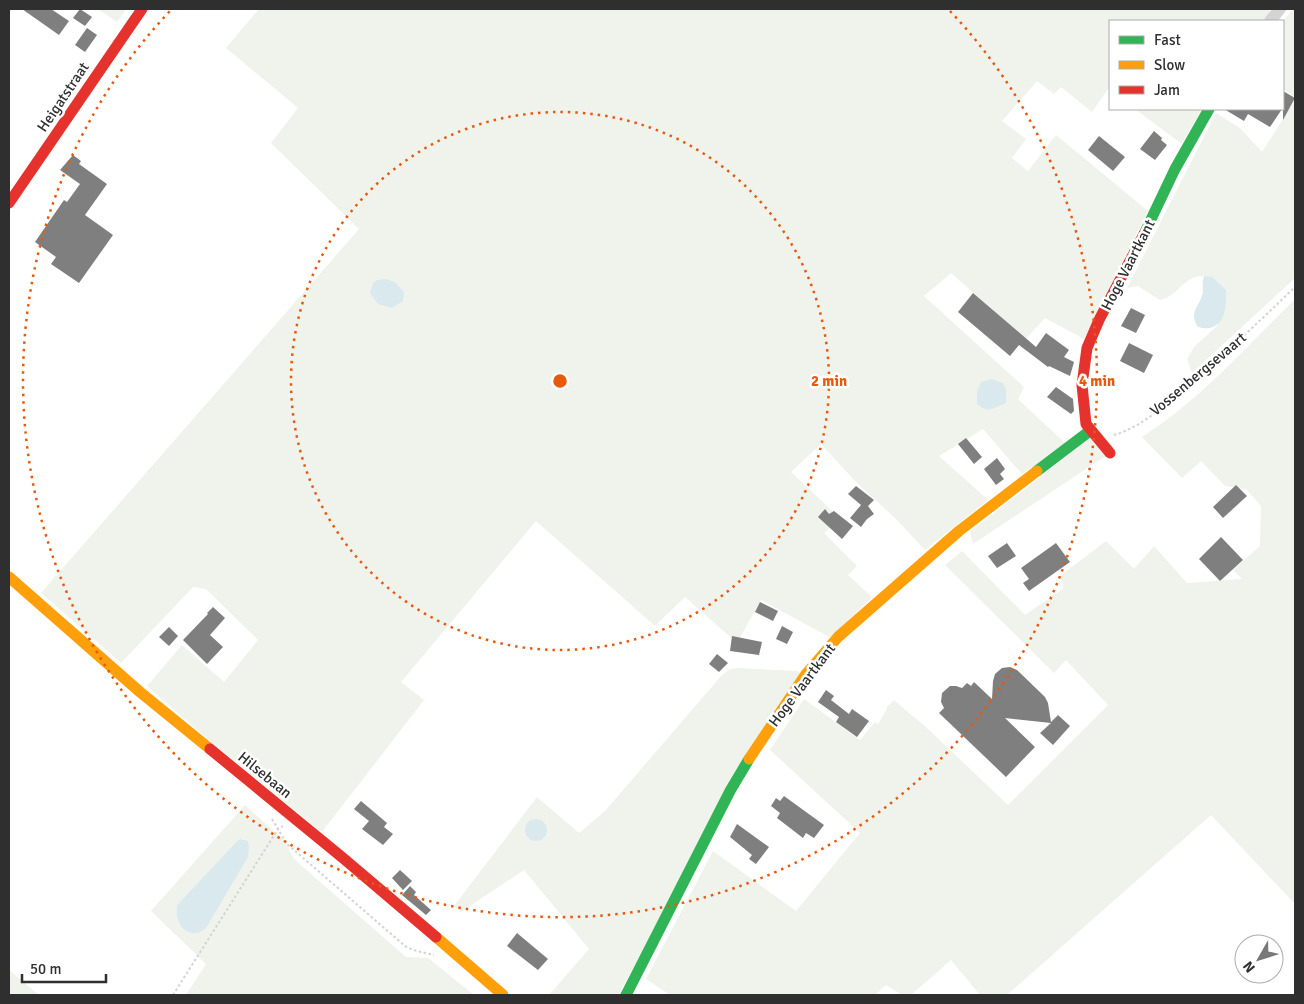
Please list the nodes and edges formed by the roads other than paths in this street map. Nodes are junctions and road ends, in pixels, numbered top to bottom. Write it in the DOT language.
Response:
graph roads {
  1 [pos="142,9"];
  2 [pos="1280,9"];
  3 [pos="1271,20"];
  4 [pos="1208,110"];
  5 [pos="9,203"];
  6 [pos="1091,430"];
  7 [pos="1110,453"];
  8 [pos="9,577"];
  9 [pos="503,995"];
  10 [pos="626,995"];
  1 -- 5 [label="street, Heigatstraat"];
  2 -- 3 [label="street"];
  4 -- 6 [label="street, Hoge Vaartkant"];
  6 -- 7 [label="street, Hoge Vaartkant"];
  6 -- 10 [label="street, Hoge Vaartkant"];
  8 -- 9 [label="street, Hilsebaan"];
}
